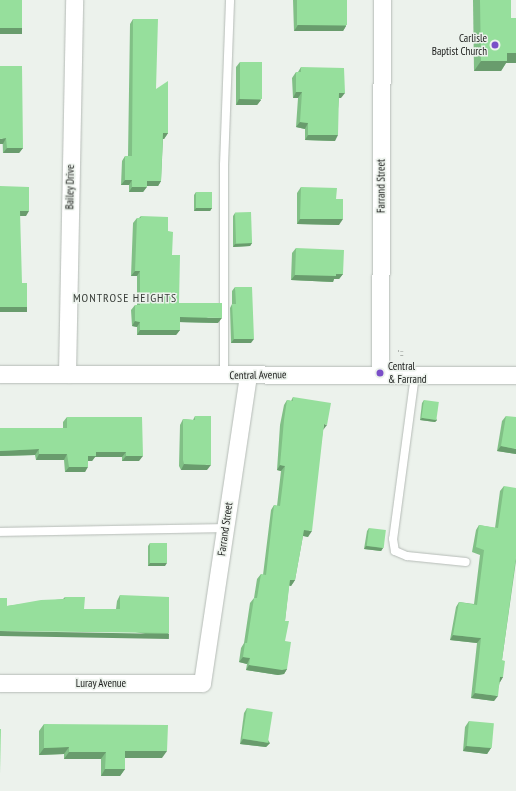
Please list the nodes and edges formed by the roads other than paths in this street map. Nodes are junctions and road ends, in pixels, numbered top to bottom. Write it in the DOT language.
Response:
graph roads {
  1 [pos="74,0"];
  2 [pos="230,0"];
  3 [pos="382,0"];
  4 [pos="380,373"];
  5 [pos="0,374"];
  6 [pos="67,374"];
  7 [pos="224,375"];
  8 [pos="248,375"];
  9 [pos="414,375"];
  10 [pos="516,375"];
  11 [pos="225,528"];
  12 [pos="0,532"];
  13 [pos="466,562"];
  14 [pos="0,683"];
  15 [pos="202,683"];
  1 -- 6 [label="street, Bailey Drive"];
  2 -- 7 [label="lane"];
  3 -- 4 [label="street, Farrand Street"];
  4 -- 8 [label="street, Central Avenue"];
  4 -- 9 [label="street, Central Avenue"];
  5 -- 6 [label="street, Central Avenue"];
  6 -- 7 [label="street, Central Avenue"];
  7 -- 8 [label="street, Central Avenue"];
  8 -- 11 [label="street, Farrand Street"];
  9 -- 10 [label="street, Central Avenue"];
  9 -- 13 [label="lane"];
  11 -- 12 [label="lane"];
  11 -- 15 [label="street, Farrand Street"];
  14 -- 15 [label="street, Luray Avenue"];
}
